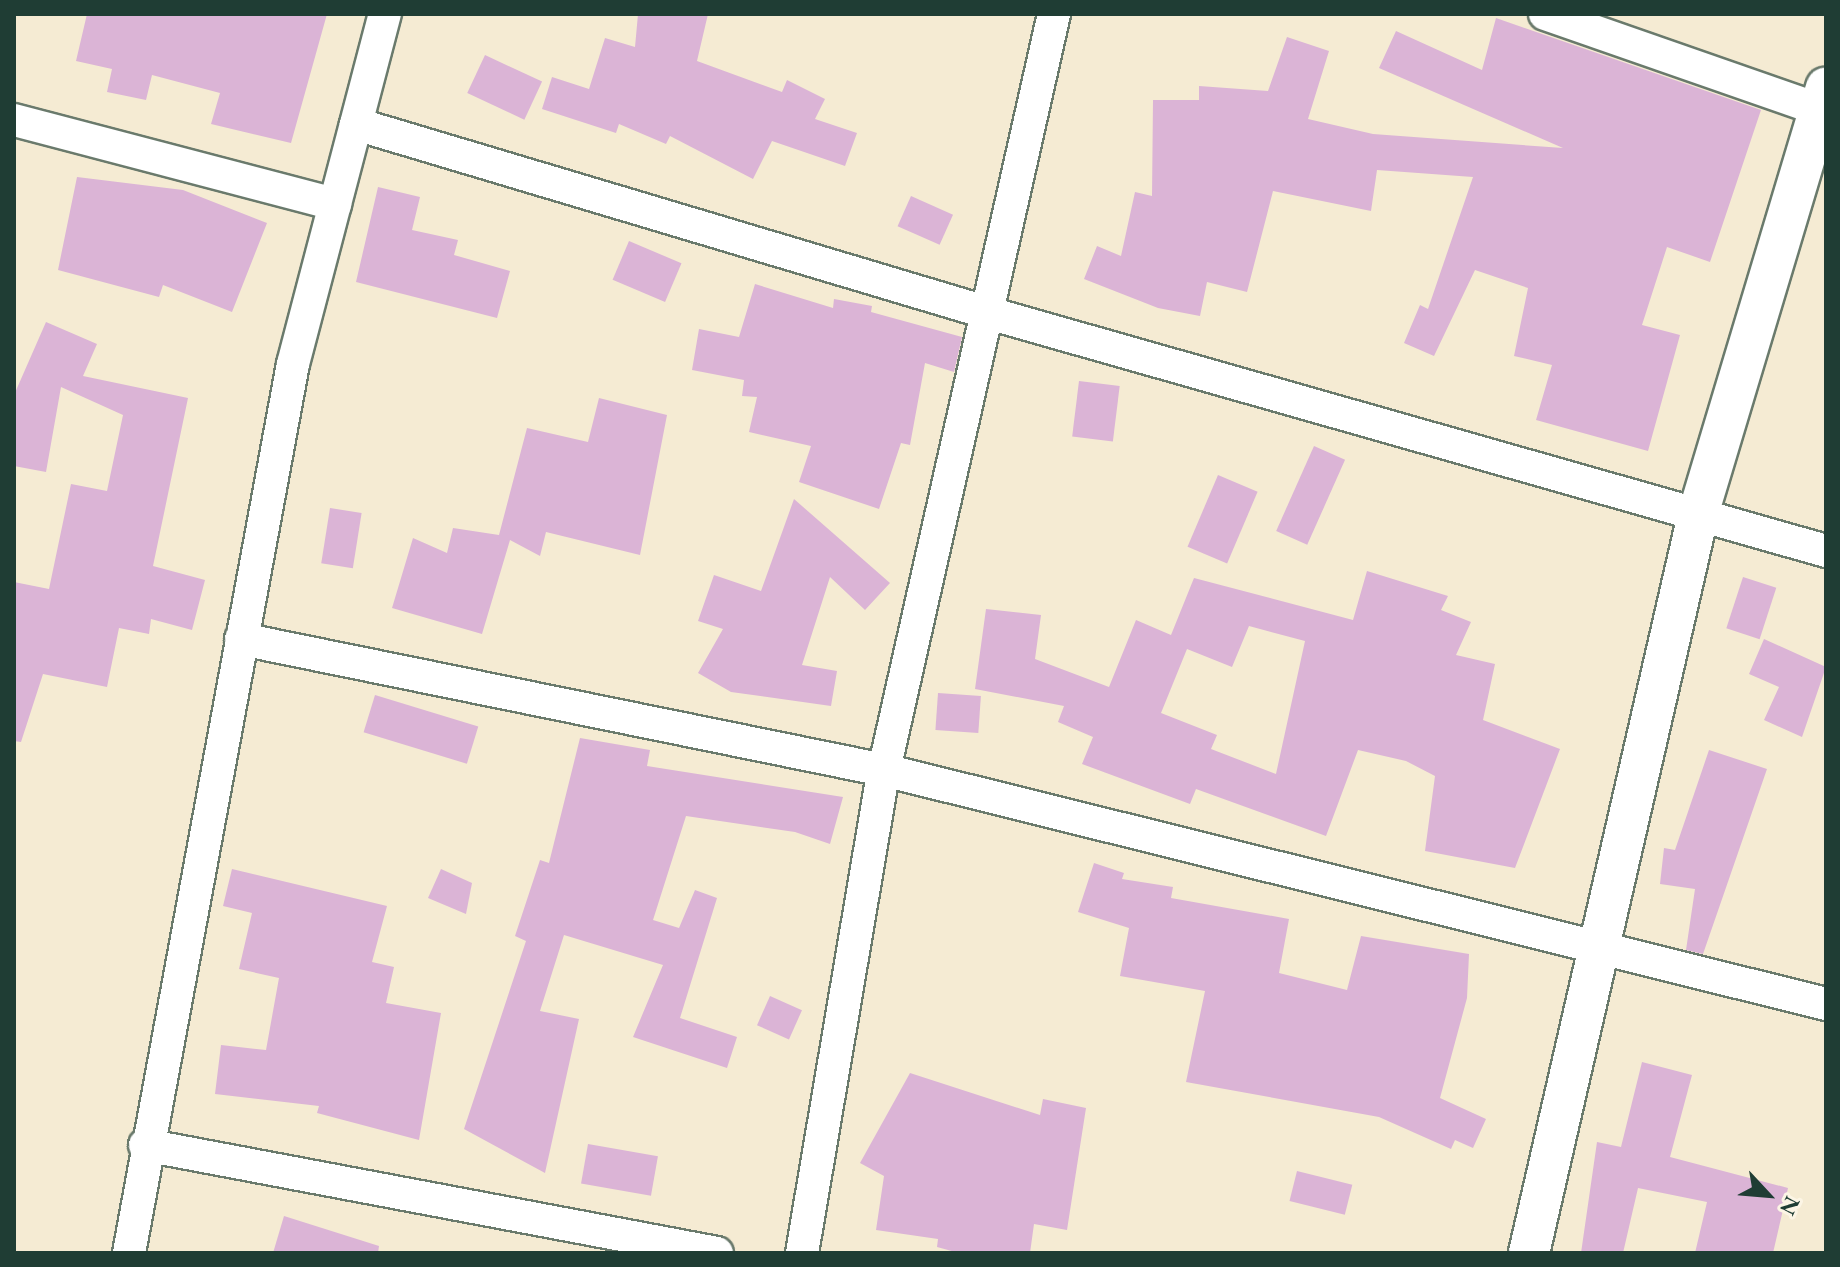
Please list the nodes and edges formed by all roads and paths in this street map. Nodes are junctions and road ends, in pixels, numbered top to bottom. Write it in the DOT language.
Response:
graph roads {
  1 [pos="385,14"];
  2 [pos="1054,14"];
  3 [pos="1545,14"];
  4 [pos="1824,103"];
  5 [pos="14,120"];
  6 [pos="356,124"];
  7 [pos="335,204"];
  8 [pos="992,314"];
  9 [pos="1699,511"];
  10 [pos="1826,551"];
  11 [pos="241,639"];
  12 [pos="884,770"];
  13 [pos="1595,950"];
  14 [pos="1826,1004"];
  15 [pos="145,1145"];
  16 [pos="129,1253"];
  17 [pos="717,1253"];
  18 [pos="802,1253"];
  19 [pos="1529,1253"];
  1 -- 6 [label="street"];
  2 -- 8 [label="street"];
  3 -- 4 [label="street"];
  4 -- 9 [label="street"];
  5 -- 7 [label="street"];
  6 -- 7 [label="street"];
  6 -- 8 [label="street"];
  7 -- 11 [label="street"];
  8 -- 9 [label="street"];
  8 -- 12 [label="street"];
  9 -- 10 [label="street"];
  9 -- 13 [label="street"];
  11 -- 12 [label="street"];
  11 -- 15 [label="street"];
  12 -- 13 [label="street"];
  12 -- 18 [label="street"];
  13 -- 14 [label="street"];
  13 -- 19 [label="street"];
  15 -- 16 [label="street"];
  15 -- 17 [label="street"];
}
